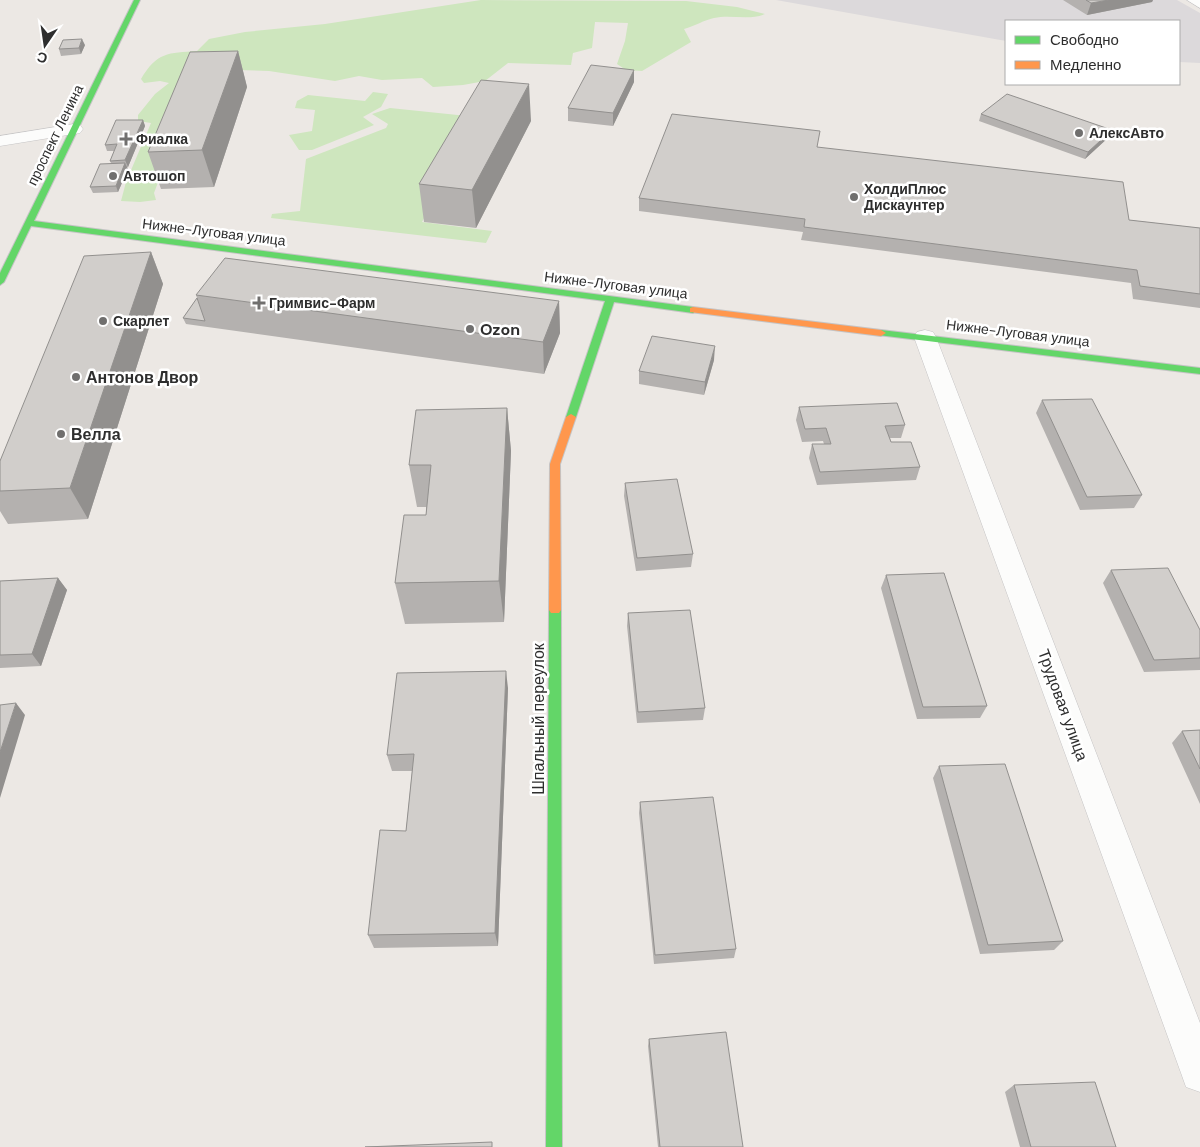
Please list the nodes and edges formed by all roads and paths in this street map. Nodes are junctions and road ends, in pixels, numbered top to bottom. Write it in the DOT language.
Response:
graph roads {
  1 [pos="137,0"];
  2 [pos="1194,0"];
  3 [pos="1200,3"];
  4 [pos="74,129"];
  5 [pos="0,141"];
  6 [pos="28,223"];
  7 [pos="0,282"];
  8 [pos="610,300"];
  9 [pos="926,337"];
  10 [pos="1200,371"];
  11 [pos="1200,1073"];
  12 [pos="554,1147"];
  1 -- 4 [label="street, проспект Ленина"];
  2 -- 3 [label="street"];
  4 -- 5 [label="street"];
  4 -- 6 [label="street, проспект Ленина"];
  6 -- 7 [label="street, проспект Ленина"];
  6 -- 8 [label="street, Нижне-Луговая улица"];
  8 -- 9 [label="street, Нижне-Луговая улица"];
  8 -- 12 [label="street, Шпальный переулок"];
  9 -- 10 [label="street, Нижне-Луговая улица"];
  9 -- 11 [label="street, Трудовая улица"];
}
